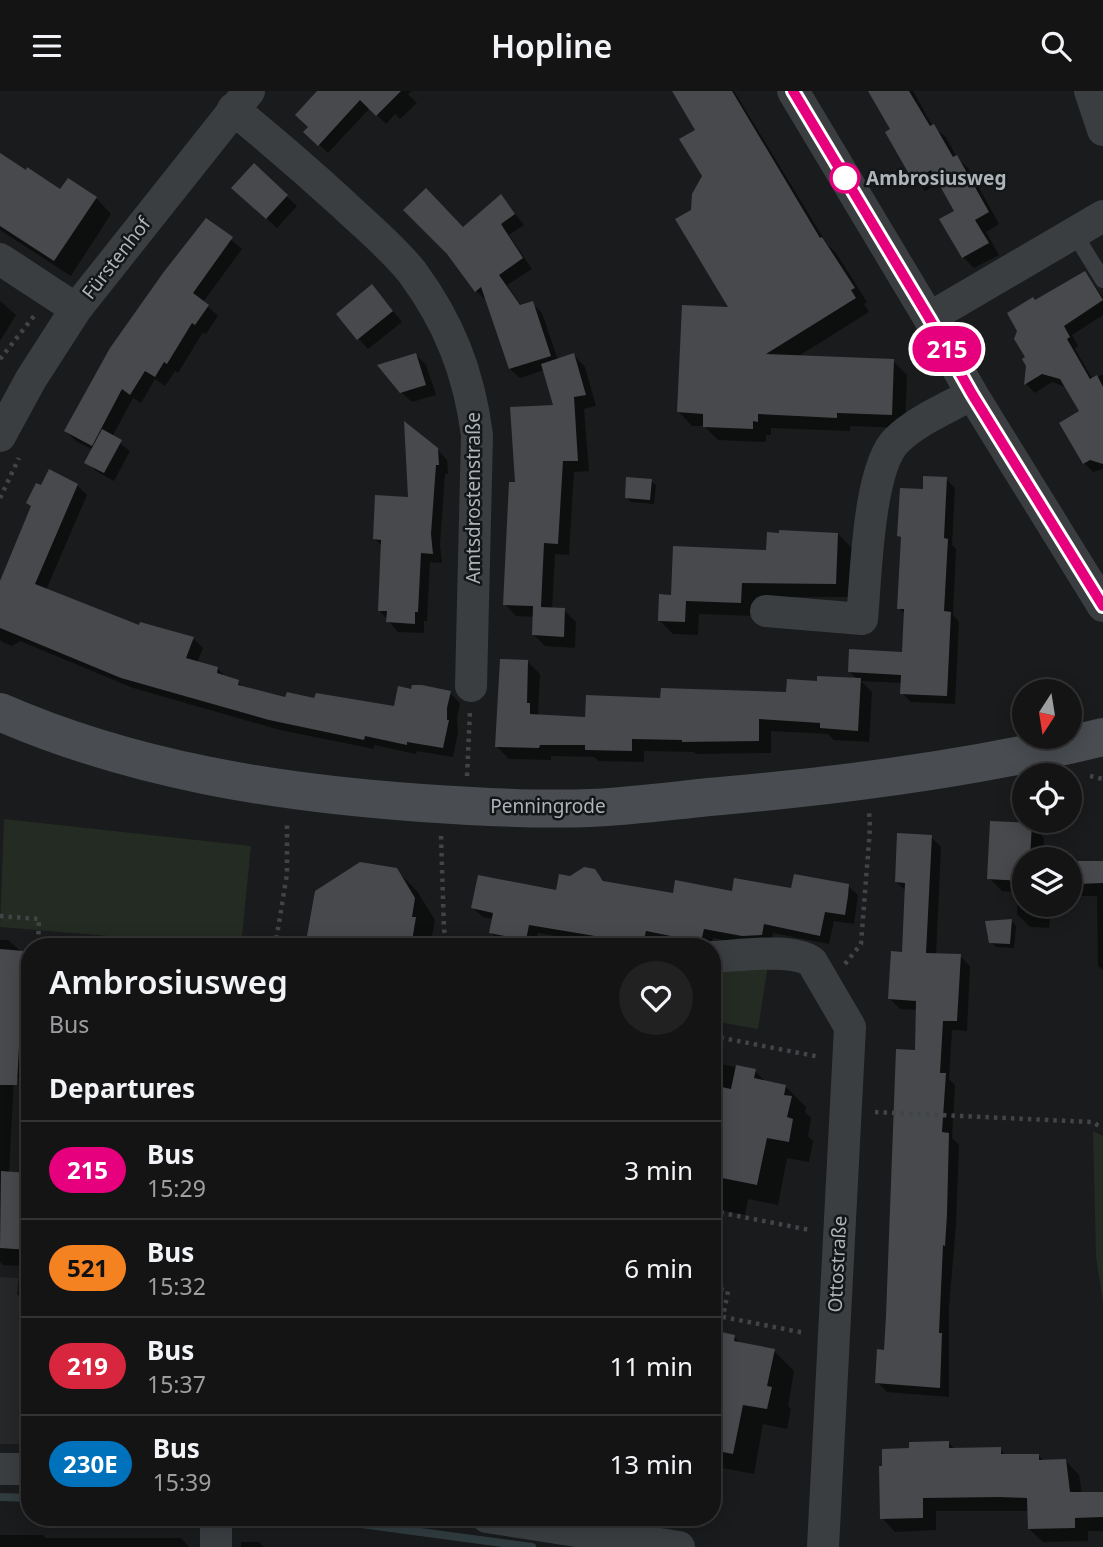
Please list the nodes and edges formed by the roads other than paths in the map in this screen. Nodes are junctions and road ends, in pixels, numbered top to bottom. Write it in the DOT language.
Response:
graph roads {
  1 [pos="793,91"];
  2 [pos="1090,91"];
  3 [pos="241,100"];
  4 [pos="1103,130"];
  5 [pos="1103,216"];
  6 [pos="1074,233"];
  7 [pos="0,259"];
  8 [pos="1103,280"];
  9 [pos="76,309"];
  10 [pos="929,318"];
  11 [pos="972,394"];
  12 [pos="0,436"];
  13 [pos="1103,606"];
  14 [pos="766,611"];
  15 [pos="471,686"];
  16 [pos="0,712"];
  17 [pos="1103,737"];
  18 [pos="721,957"];
  19 [pos="0,1469"];
  20 [pos="21,1469"];
  21 [pos="544,1526"];
  22 [pos="679,1547"];
  23 [pos="823,1547"];
  1 -- 10 [label="street"];
  2 -- 4 [label="street"];
  3 -- 9 [label="street, Fürstenhof"];
  3 -- 15 [label="street, Amtsdrostenstraße"];
  5 -- 6 [label="street"];
  6 -- 8 [label="lane"];
  6 -- 10 [label="street"];
  7 -- 9 [label="street"];
  9 -- 12 [label="street, Fürstenhof"];
  10 -- 11 [label="street"];
  11 -- 13 [label="street"];
  11 -- 14 [label="street"];
  16 -- 17 [label="main road, Penningrode"];
  18 -- 23 [label="street, Ottostraße"];
  19 -- 20 [label="street"];
  21 -- 22 [label="street"];
}
